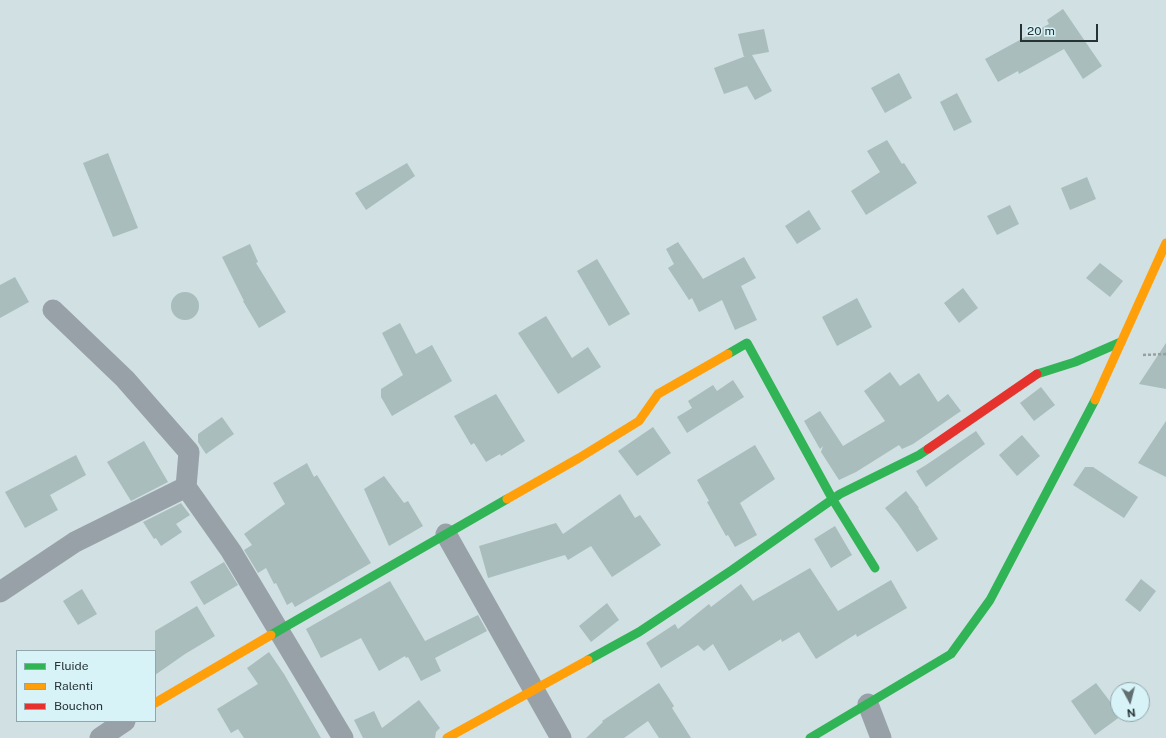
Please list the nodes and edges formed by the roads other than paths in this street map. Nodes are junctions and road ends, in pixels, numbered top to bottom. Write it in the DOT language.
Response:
graph roads {
  1 [pos="1166,243"];
  2 [pos="53,310"];
  3 [pos="1122,342"];
  4 [pos="186,487"];
  5 [pos="833,500"];
  6 [pos="446,534"];
  7 [pos="875,568"];
  8 [pos="0,592"];
  9 [pos="278,631"];
  10 [pos="533,690"];
  11 [pos="156,702"];
  12 [pos="868,704"];
  13 [pos="124,722"];
  14 [pos="100,738"];
  15 [pos="343,738"];
  16 [pos="447,738"];
  17 [pos="561,738"];
  18 [pos="810,738"];
  19 [pos="881,738"];
  1 -- 3 [label="street"];
  2 -- 4 [label="street"];
  3 -- 5 [label="street"];
  3 -- 12 [label="street"];
  4 -- 8 [label="street"];
  4 -- 9 [label="street"];
  5 -- 6 [label="street"];
  5 -- 7 [label="street"];
  5 -- 10 [label="street"];
  6 -- 9 [label="street"];
  6 -- 10 [label="street"];
  9 -- 11 [label="street"];
  9 -- 15 [label="street"];
  10 -- 16 [label="street"];
  10 -- 17 [label="street"];
  12 -- 18 [label="street"];
  12 -- 19 [label="street"];
  13 -- 14 [label="street"];
}
